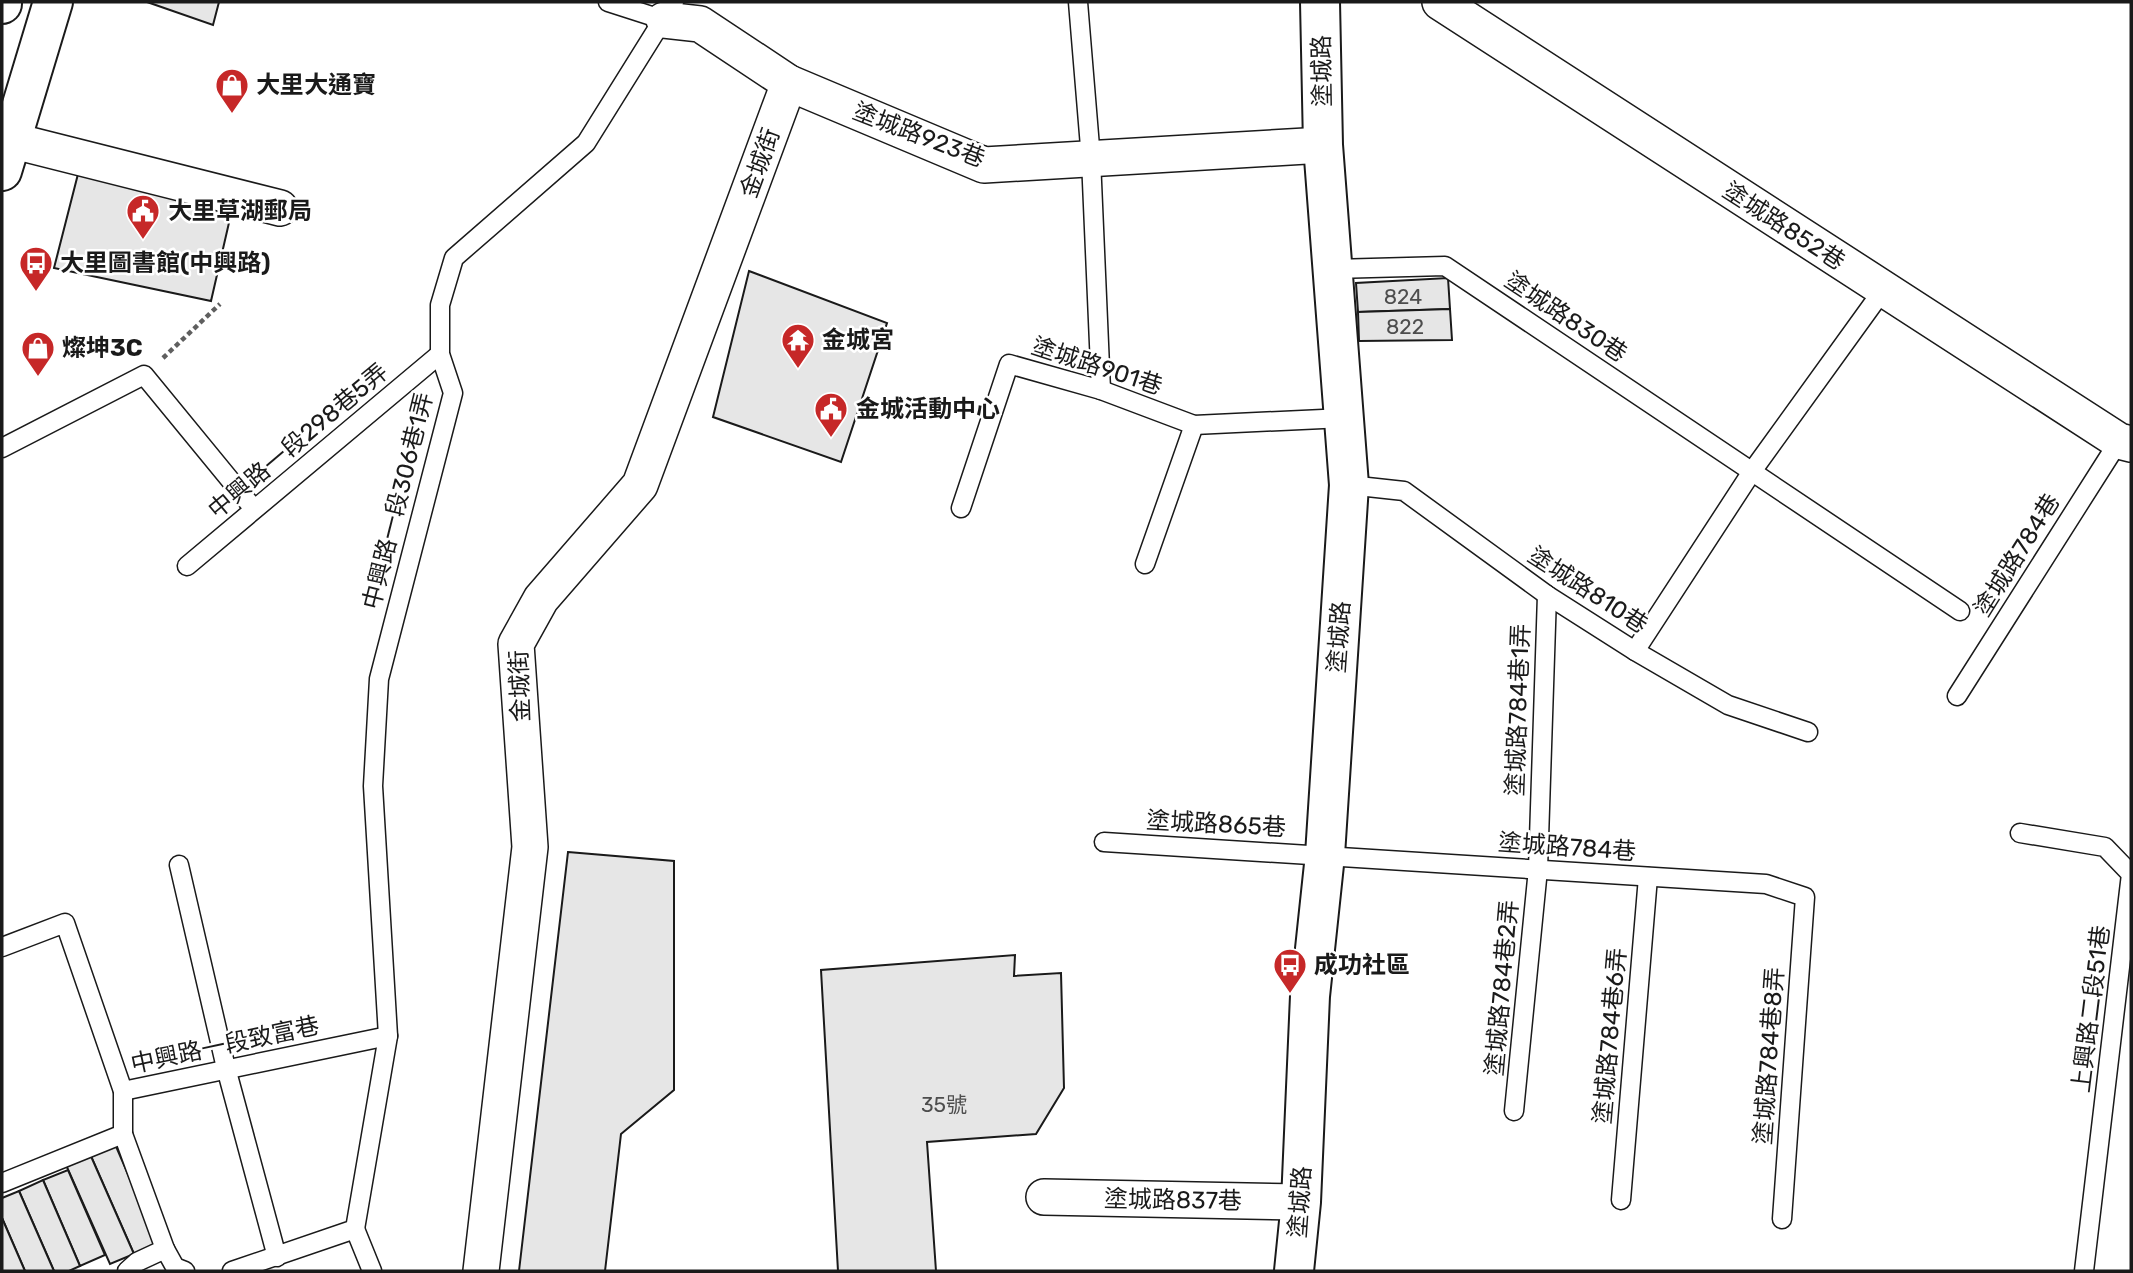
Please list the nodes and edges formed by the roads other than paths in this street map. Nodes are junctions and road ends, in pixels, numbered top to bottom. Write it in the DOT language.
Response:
graph roads {
  1 [pos="53,2"];
  2 [pos="608,2"];
  3 [pos="1078,2"];
  4 [pos="1320,2"];
  5 [pos="1440,2"];
  6 [pos="669,11"];
  7 [pos="789,83"];
  8 [pos="1323,145"];
  9 [pos="5,150"];
  10 [pos="1091,159"];
  11 [pos="280,208"];
  12 [pos="1334,269"];
  13 [pos="1882,290"];
  14 [pos="440,354"];
  15 [pos="1101,390"];
  16 [pos="1344,418"];
  17 [pos="1194,425"];
  18 [pos="2125,443"];
  19 [pos="2,448"];
  20 [pos="1753,470"];
  21 [pos="1349,485"];
  22 [pos="961,508"];
  23 [pos="254,509"];
  24 [pos="1145,564"];
  25 [pos="187,566"];
  26 [pos="1547,595"];
  27 [pos="1960,611"];
  28 [pos="1635,651"];
  29 [pos="1957,696"];
  30 [pos="1808,732"];
  31 [pos="2020,833"];
  32 [pos="1104,842"];
  33 [pos="1325,855"];
  34 [pos="179,865"];
  35 [pos="1538,869"];
  36 [pos="1648,877"];
  37 [pos="1805,897"];
  38 [pos="2,947"];
  39 [pos="388,1036"];
  40 [pos="226,1068"];
  41 [pos="123,1091"];
  42 [pos="1514,1111"];
  43 [pos="123,1134"];
  44 [pos="2,1183"];
  45 [pos="1044,1197"];
  46 [pos="1620,1200"];
  47 [pos="1301,1202"];
  48 [pos="1782,1219"];
  49 [pos="355,1229"];
  50 [pos="165,1249"];
  51 [pos="277,1257"];
  52 [pos="127,1271"];
  53 [pos="185,1271"];
  54 [pos="232,1271"];
  55 [pos="372,1271"];
  56 [pos="481,1271"];
  57 [pos="1294,1271"];
  58 [pos="2084,1271"];
  1 -- 9 [label="street"];
  2 -- 6 [label="lane"];
  3 -- 10 [label="lane"];
  4 -- 8 [label="street, 塗城路"];
  5 -- 13 [label="street, 塗城路852巷"];
  6 -- 7 [label="street, 塗城路923巷"];
  6 -- 14 [label="lane, 中興路一段306巷1弄"];
  7 -- 10 [label="street, 塗城路923巷"];
  7 -- 56 [label="street, 金城街"];
  8 -- 10 [label="street, 塗城路923巷"];
  8 -- 12 [label="street, 塗城路"];
  9 -- 11 [label="street"];
  10 -- 15 [label="lane"];
  12 -- 16 [label="street, 塗城路"];
  12 -- 20 [label="lane, 塗城路830巷"];
  13 -- 18 [label="street, 塗城路852巷"];
  13 -- 20 [label="lane"];
  14 -- 23 [label="lane, 中興路一段298巷5弄"];
  14 -- 39 [label="lane, 中興路一段306巷1弄"];
  15 -- 17 [label="lane, 塗城路901巷"];
  15 -- 22 [label="lane, 塗城路901巷"];
  16 -- 17 [label="lane, 塗城路901巷"];
  16 -- 21 [label="street, 塗城路"];
  17 -- 24 [label="lane"];
  18 -- 29 [label="lane, 塗城路784巷"];
  19 -- 23 [label="lane"];
  20 -- 27 [label="lane, 塗城路830巷"];
  20 -- 28 [label="lane"];
  21 -- 26 [label="lane, 塗城路810巷"];
  21 -- 33 [label="street, 塗城路"];
  23 -- 25 [label="lane, 中興路一段298巷5弄"];
  26 -- 28 [label="lane, 塗城路810巷"];
  26 -- 35 [label="lane, 塗城路784巷1弄"];
  28 -- 30 [label="lane, 塗城路810巷"];
  31 -- 58 [label="lane, 上興路二段51巷"];
  32 -- 33 [label="lane, 塗城路865巷"];
  33 -- 35 [label="lane, 塗城路784巷"];
  33 -- 47 [label="street, 塗城路"];
  34 -- 40 [label="lane"];
  35 -- 36 [label="lane, 塗城路784巷"];
  35 -- 42 [label="lane, 塗城路784巷2弄"];
  36 -- 37 [label="lane, 塗城路784巷"];
  36 -- 46 [label="lane, 塗城路784巷6弄"];
  37 -- 48 [label="lane, 塗城路784巷8弄"];
  38 -- 41 [label="lane, 中興路一段致富巷"];
  39 -- 40 [label="lane, 中興路一段致富巷"];
  39 -- 49 [label="lane, 中興路一段306巷1弄"];
  40 -- 41 [label="lane, 中興路一段致富巷"];
  40 -- 51 [label="lane"];
  41 -- 43 [label="lane"];
  43 -- 44 [label="lane"];
  43 -- 50 [label="lane"];
  45 -- 47 [label="street, 塗城路837巷"];
  47 -- 57 [label="street, 塗城路"];
  49 -- 51 [label="lane"];
  49 -- 55 [label="lane"];
  50 -- 52 [label="lane"];
  50 -- 53 [label="lane"];
  51 -- 54 [label="lane"];
}
